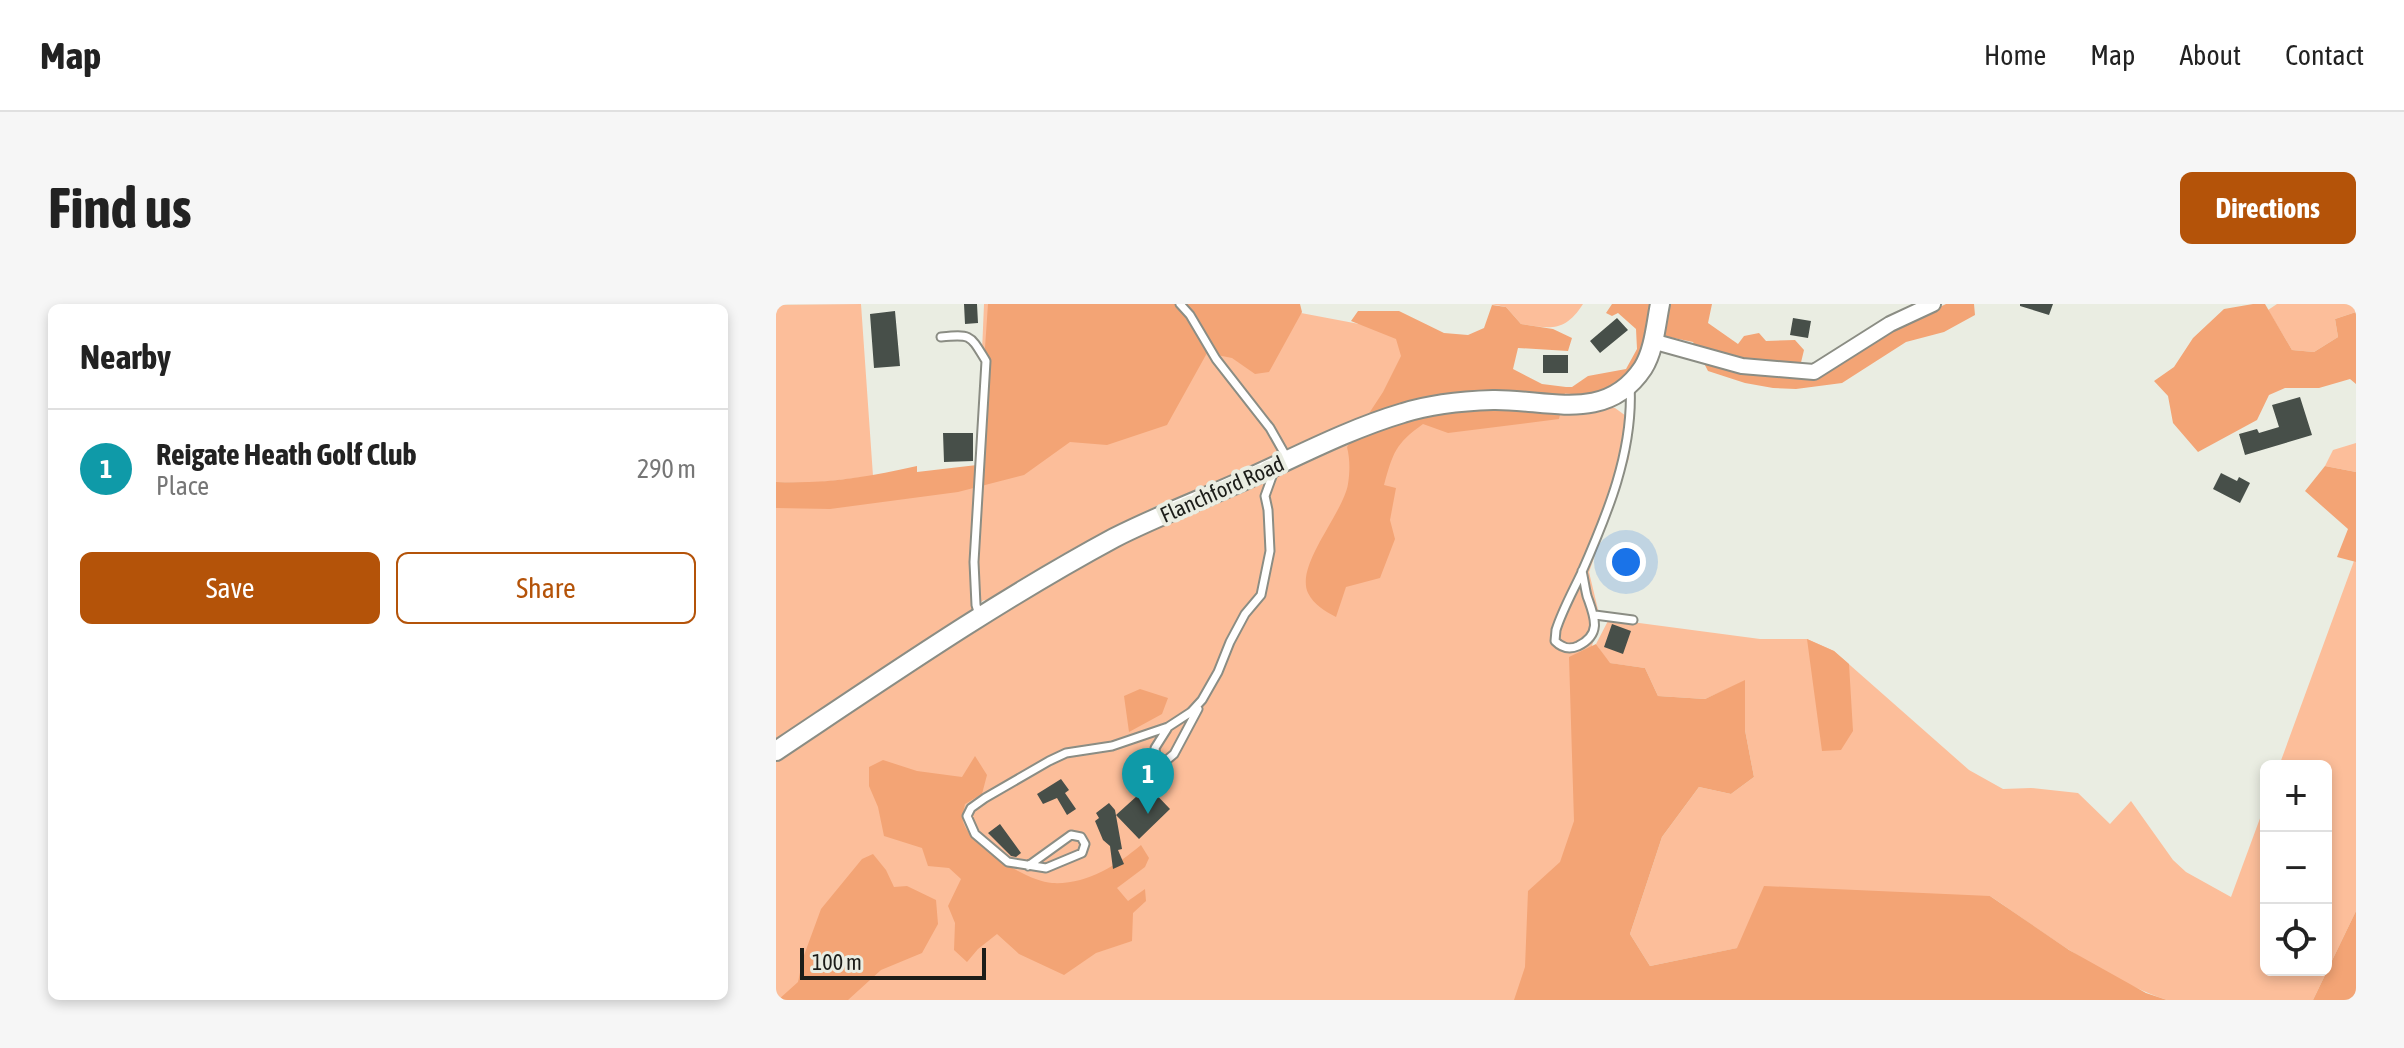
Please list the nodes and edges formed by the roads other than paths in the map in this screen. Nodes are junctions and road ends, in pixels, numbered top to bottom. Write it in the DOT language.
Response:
graph roads {
  1 [pos="1180,304"];
  2 [pos="1660,304"];
  3 [pos="1933,304"];
  4 [pos="941,337"];
  5 [pos="1652,341"];
  6 [pos="1630,383"];
  7 [pos="1282,463"];
  8 [pos="1245,480"];
  9 [pos="1265,496"];
  10 [pos="1582,571"];
  11 [pos="1595,615"];
  12 [pos="980,617"];
  13 [pos="1633,620"];
  14 [pos="1202,700"];
  15 [pos="1168,727"];
  16 [pos="776,751"];
  17 [pos="1028,866"];
  1 -- 7 [label="lane"];
  2 -- 5 [label="street"];
  3 -- 5 [label="street"];
  4 -- 12 [label="lane"];
  5 -- 6 [label="street"];
  6 -- 7 [label="street, Flanchford Road"];
  6 -- 10 [label="lane"];
  7 -- 8 [label="street, Flanchford Road"];
  7 -- 9 [label="lane"];
  8 -- 9 [label="lane"];
  8 -- 12 [label="street, Flanchford Road"];
  9 -- 14 [label="lane"];
  10 -- 11 [label="lane"];
  10 -- 11 [label="lane"];
  11 -- 13 [label="lane"];
  12 -- 16 [label="street, Flanchford Road"];
  14 -- 15 [label="lane"];
  14 -- 15 [label="lane"];
  15 -- 17 [label="lane"];
  17 -- 17 [label="lane"];
}
